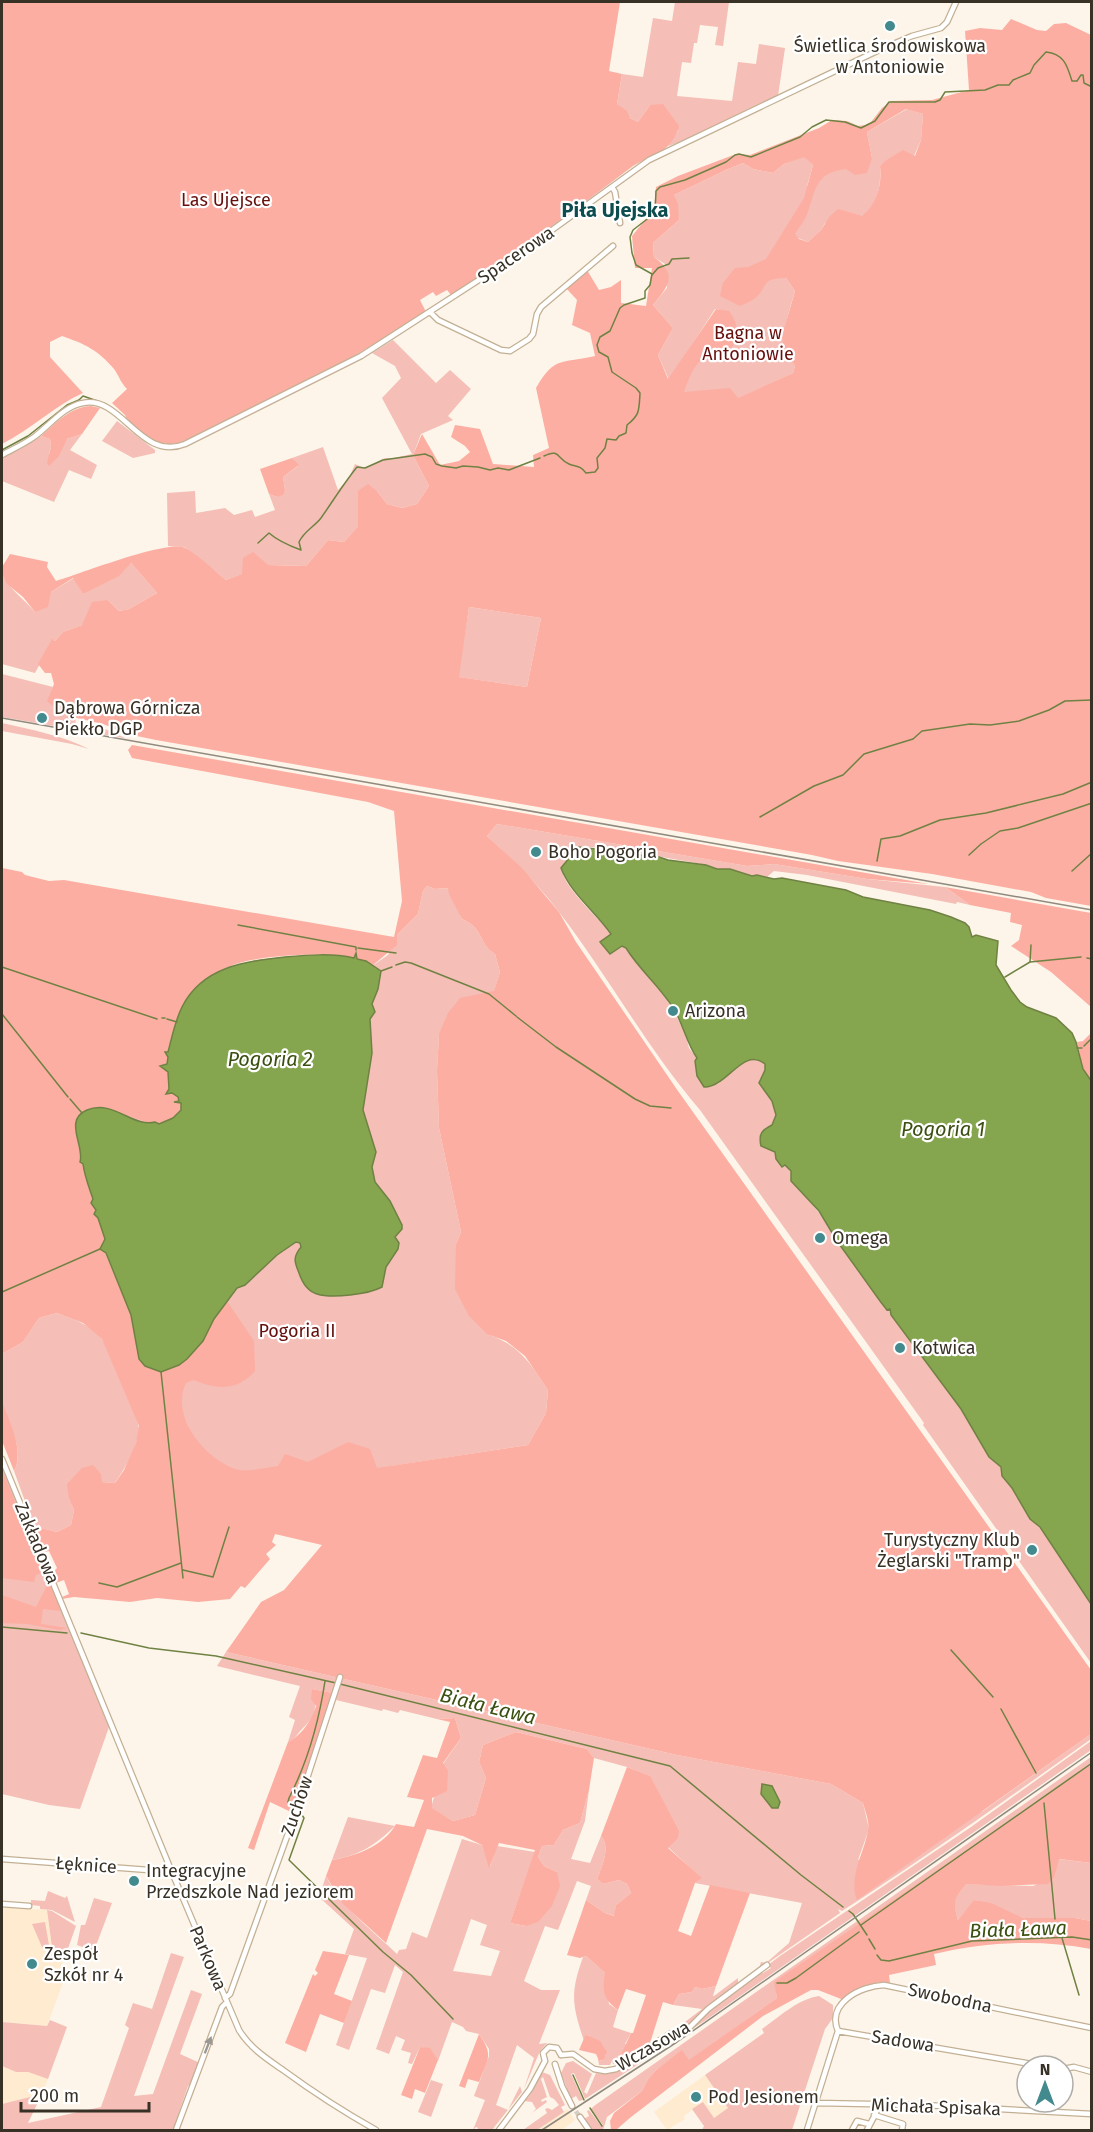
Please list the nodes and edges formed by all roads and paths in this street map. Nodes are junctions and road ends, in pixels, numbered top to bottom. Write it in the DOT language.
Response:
graph roads {
  1 [pos="956,2"];
  2 [pos="612,187"];
  3 [pos="620,223"];
  4 [pos="613,246"];
  5 [pos="430,312"];
  6 [pos="2,454"];
  7 [pos="2,1459"];
  8 [pos="71,1627"];
  9 [pos="339,1678"];
  10 [pos="2,1859"];
  11 [pos="171,1870"];
  12 [pos="2,1904"];
  13 [pos="29,1906"];
  14 [pos="767,1965"];
  15 [pos="226,2000"];
  16 [pos="1092,2028"];
  17 [pos="838,2031"];
  18 [pos="561,2055"];
  19 [pos="545,2061"];
  20 [pos="1015,2061"];
  21 [pos="555,2064"];
  22 [pos="1075,2067"];
  23 [pos="1092,2072"];
  24 [pos="816,2103"];
  25 [pos="877,2104"];
  26 [pos="572,2106"];
  27 [pos="1092,2114"];
  28 [pos="874,2115"];
  29 [pos="580,2117"];
  30 [pos="869,2124"];
  31 [pos="176,2130"];
  32 [pos="376,2130"];
  33 [pos="499,2130"];
  34 [pos="589,2130"];
  35 [pos="807,2130"];
  36 [pos="852,2130"];
  37 [pos="867,2130"];
  38 [pos="902,2130"];
  1 -- 2 [label="street, Spacerowa"];
  2 -- 3 [label="street"];
  2 -- 5 [label="street, Spacerowa"];
  4 -- 5 [label="street"];
  5 -- 6 [label="street, Spacerowa"];
  7 -- 8 [label="street, Zakładowa"];
  8 -- 11 [label="street, Parkowa"];
  9 -- 15 [label="street, Zuchów"];
  10 -- 11 [label="street, Łęknice"];
  11 -- 15 [label="street, Parkowa"];
  12 -- 13 [label="street"];
  14 -- 18 [label="street, Wczasowa"];
  31 -- 15 [label="street, Zuchów, one-way"];
  15 -- 32 [label="street, Parkowa"];
  16 -- 17 [label="street, Swobodna"];
  17 -- 20 [label="street, Sadowa"];
  17 -- 24 [label="street"];
  18 -- 19 [label="street"];
  18 -- 21 [label="street"];
  19 -- 21 [label="street"];
  19 -- 33 [label="street"];
  21 -- 26 [label="street"];
  22 -- 23 [label="street"];
  24 -- 25 [label="street, Michała Spisaka"];
  24 -- 35 [label="street"];
  25 -- 27 [label="street, Michała Spisaka"];
  25 -- 28 [label="street"];
  28 -- 30 [label="street"];
  28 -- 38 [label="street"];
  29 -- 34 [label="street"];
  30 -- 36 [label="street"];
  30 -- 37 [label="street"];
}
